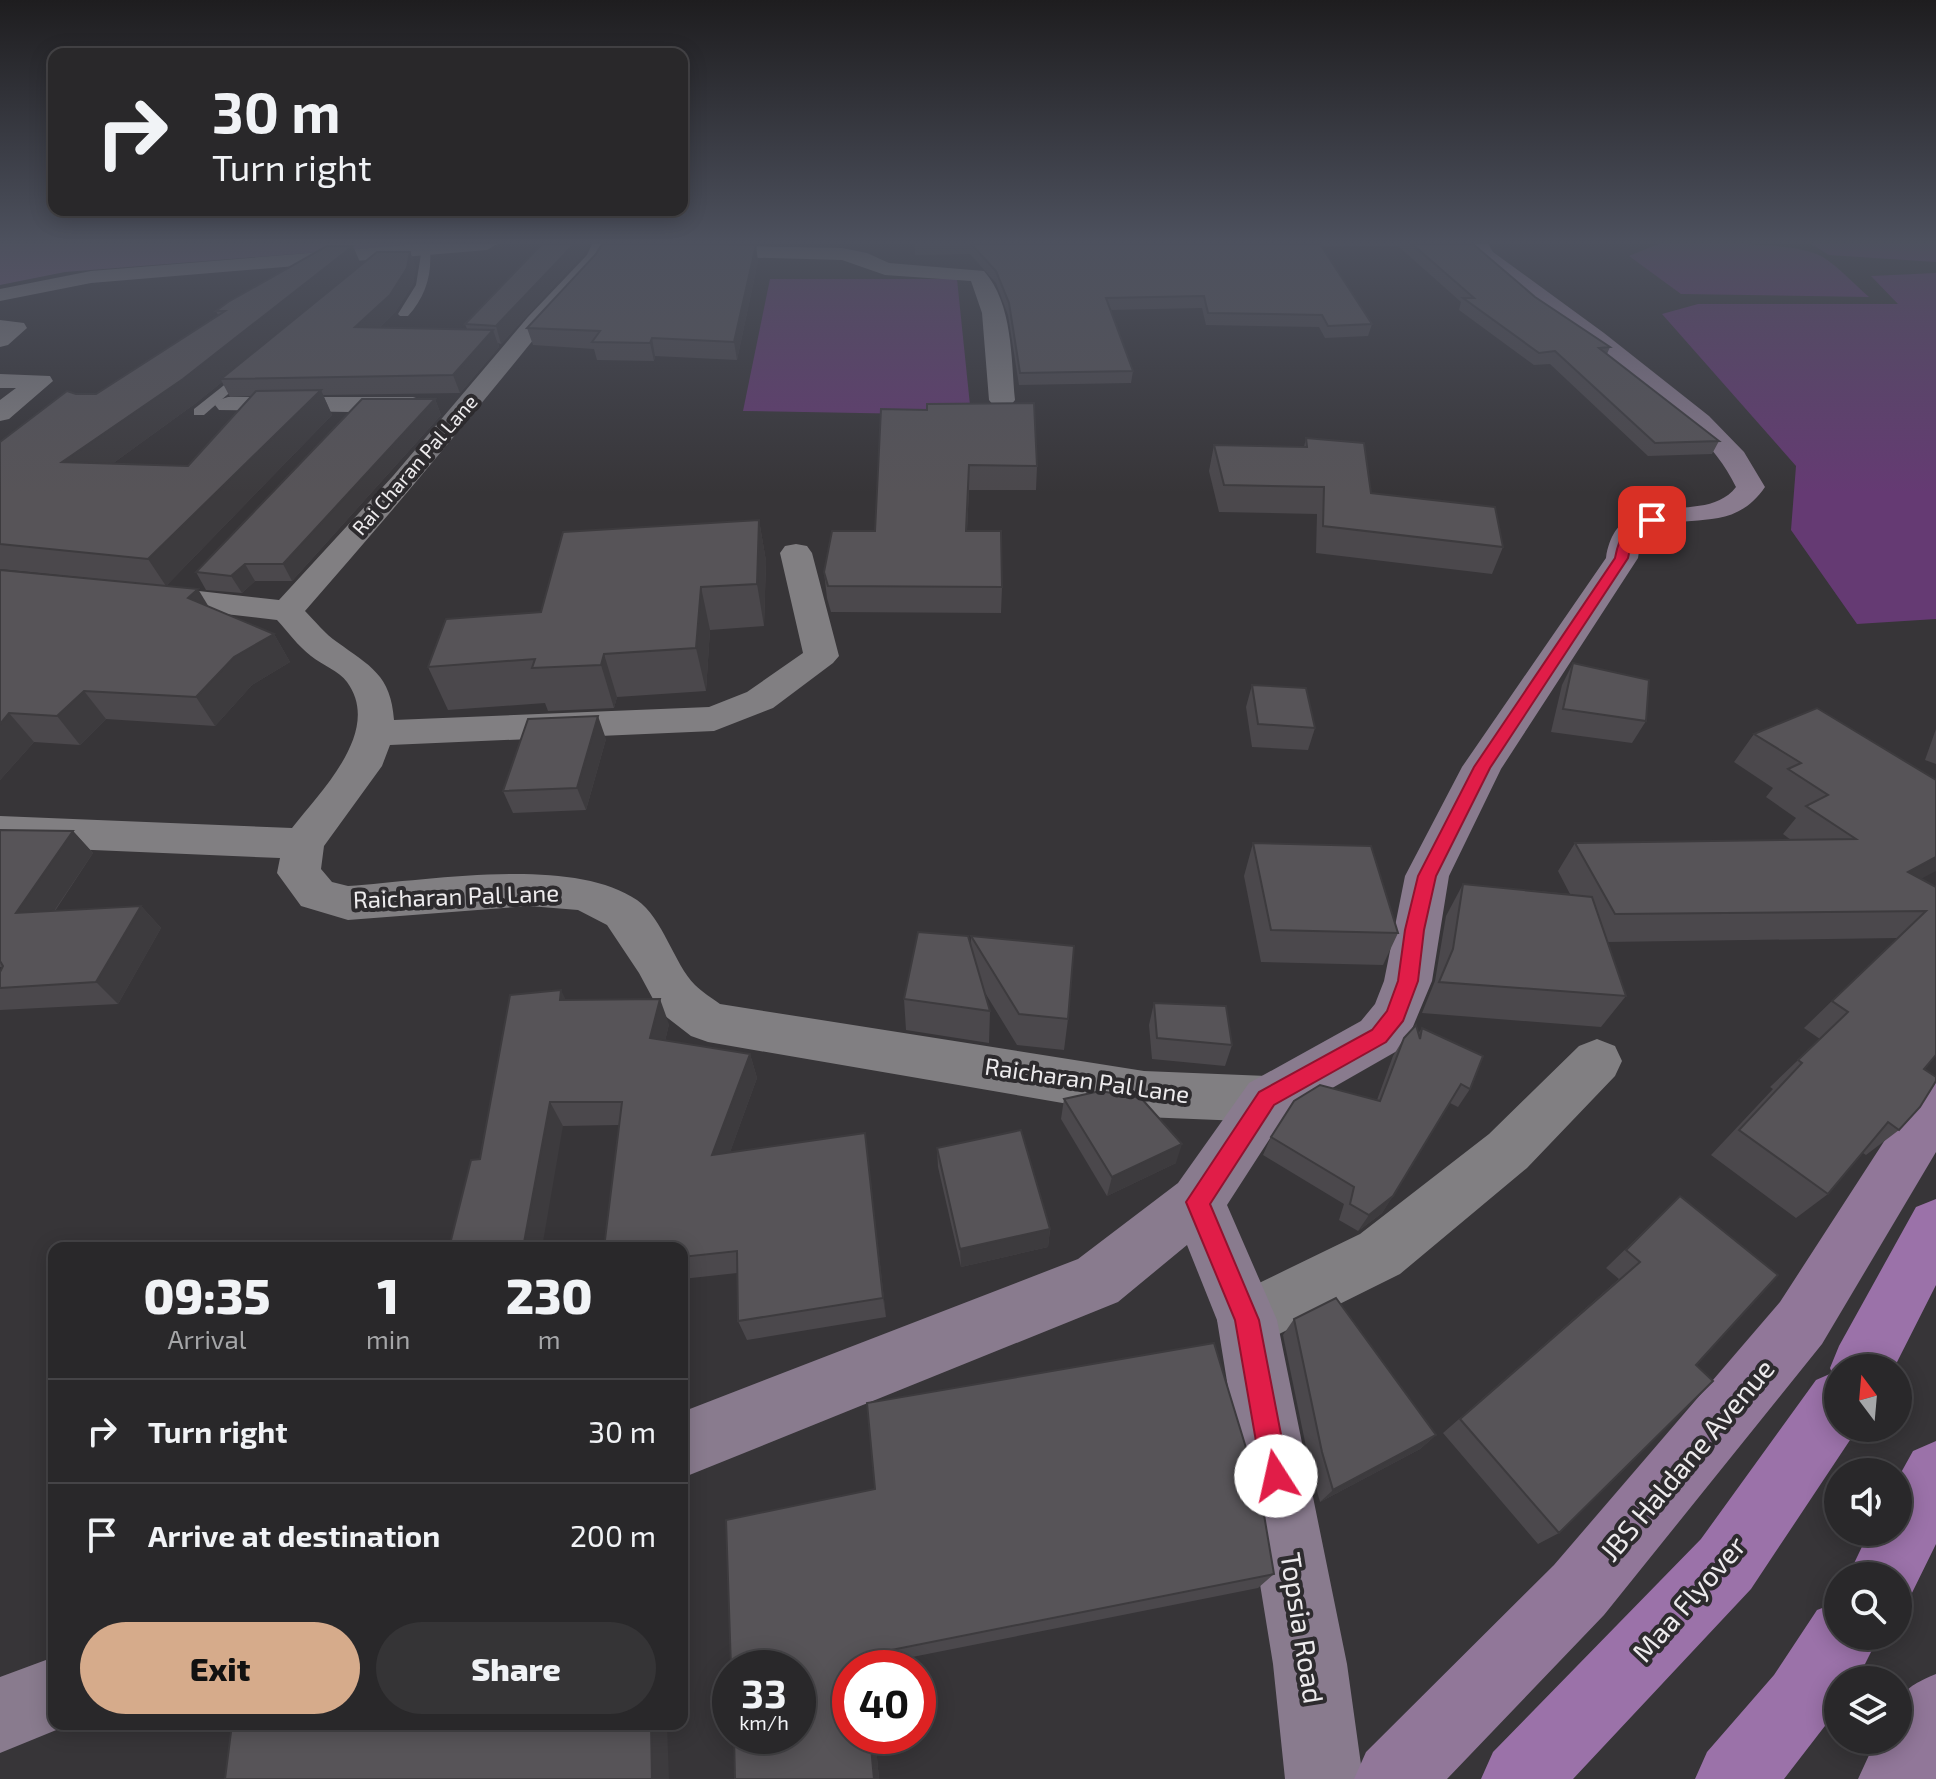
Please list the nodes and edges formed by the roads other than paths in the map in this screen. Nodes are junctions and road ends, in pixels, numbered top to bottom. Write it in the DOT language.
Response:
graph roads {
  1 [pos="0,327"];
  2 [pos="532,327"];
  3 [pos="994,327"];
  4 [pos="1583,327"];
  5 [pos="0,340"];
  6 [pos="259,361"];
  7 [pos="0,381"];
  8 [pos="1002,400"];
  9 [pos="468,404"];
  10 [pos="228,405"];
  11 [pos="359,406"];
  12 [pos="199,412"];
  13 [pos="0,413"];
  14 [pos="338,428"];
  15 [pos="796,553"];
  16 [pos="103,591"];
  17 [pos="287,611"];
  18 [pos="373,733"];
  19 [pos="0,831"];
  20 [pos="303,844"];
  21 [pos="1597,1061"];
  22 [pos="1267,1099"];
  23 [pos="1936,1105"];
  24 [pos="1198,1202"];
  25 [pos="1936,1226"];
  26 [pos="1247,1320"];
  27 [pos="1868,1354"];
  28 [pos="1824,1422"];
  29 [pos="688,1443"];
  30 [pos="1936,1474"];
  31 [pos="1890,1562"];
  32 [pos="1834,1650"];
  33 [pos="48,1696"];
  34 [pos="1936,1712"];
  35 [pos="0,1715"];
  36 [pos="1324,1779"];
  37 [pos="1393,1779"];
  38 [pos="1520,1779"];
  39 [pos="1734,1779"];
  40 [pos="1897,1779"];
  1 -- 5 [label="street"];
  2 -- 9 [label="street, Rai Charan Pal Lane"];
  3 -- 8 [label="street"];
  4 -- 22 [label="street"];
  6 -- 12 [label="lane"];
  7 -- 13 [label="street"];
  9 -- 11 [label="street"];
  9 -- 17 [label="street, Rai Charan Pal Lane"];
  10 -- 11 [label="street"];
  11 -- 14 [label="street"];
  15 -- 18 [label="street"];
  16 -- 17 [label="street"];
  17 -- 18 [label="street"];
  18 -- 20 [label="street"];
  19 -- 20 [label="street"];
  20 -- 22 [label="street, Raicharan Pal Lane"];
  21 -- 26 [label="street"];
  22 -- 24 [label="street"];
  23 -- 37 [label="main road, JBS Haldane Avenue"];
  24 -- 26 [label="street, Topsia Road"];
  24 -- 29 [label="street"];
  25 -- 27 [label="highway"];
  26 -- 36 [label="street, Topsia Road"];
  28 -- 38 [label="highway, Maa Flyover"];
  30 -- 31 [label="highway"];
  32 -- 39 [label="highway"];
  33 -- 35 [label="street"];
  34 -- 40 [label="main road"];
}
